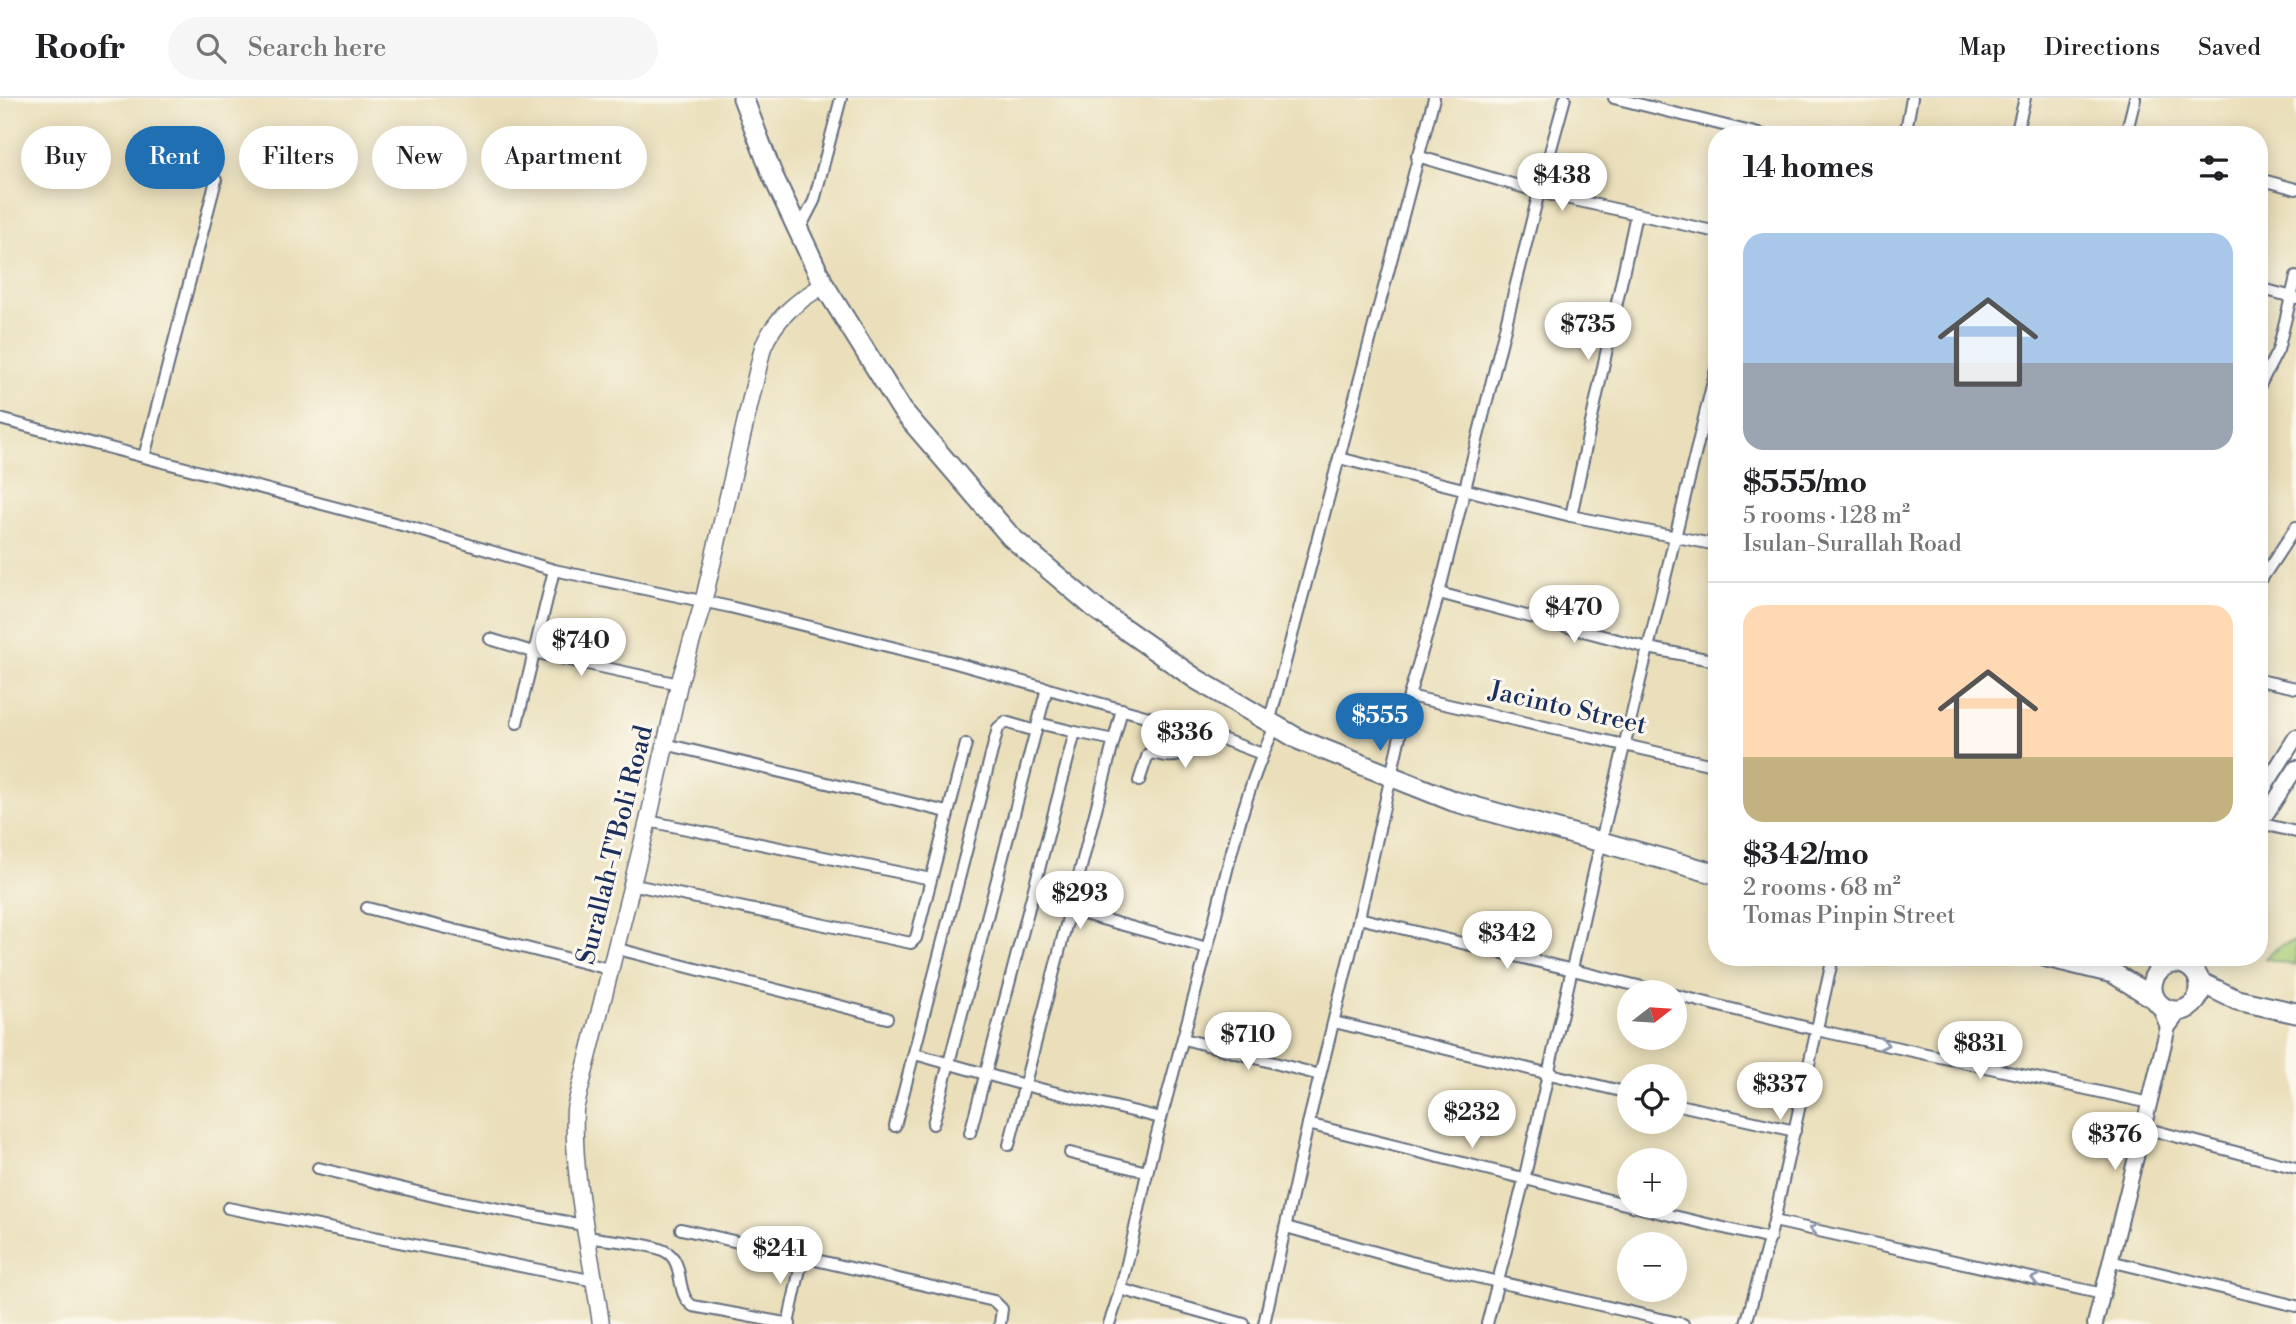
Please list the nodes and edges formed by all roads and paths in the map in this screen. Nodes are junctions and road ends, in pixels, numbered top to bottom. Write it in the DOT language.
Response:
graph roads {
  1 [pos="743,98"];
  2 [pos="841,98"];
  3 [pos="1434,98"];
  4 [pos="1565,98"];
  5 [pos="1614,98"];
  6 [pos="1912,98"];
  7 [pos="2025,98"];
  8 [pos="2135,98"];
  9 [pos="1727,126"];
  10 [pos="1907,126"];
  11 [pos="2018,126"];
  12 [pos="2128,126"];
  13 [pos="1417,156"];
  14 [pos="2268,181"];
  15 [pos="214,189"];
  16 [pos="2296,189"];
  17 [pos="1539,192"];
  18 [pos="1636,214"];
  19 [pos="1708,230"];
  20 [pos="798,233"];
  21 [pos="2296,277"];
  22 [pos="824,285"];
  23 [pos="2268,290"];
  24 [pos="2293,297"];
  25 [pos="2268,364"];
  26 [pos="1708,402"];
  27 [pos="0,419"];
  28 [pos="144,457"];
  29 [pos="1339,458"];
  30 [pos="1465,491"];
  31 [pos="1571,516"];
  32 [pos="2296,527"];
  33 [pos="1675,536"];
  34 [pos="1708,543"];
  35 [pos="2268,569"];
  36 [pos="554,570"];
  37 [pos="1438,593"];
  38 [pos="703,603"];
  39 [pos="490,639"];
  40 [pos="1648,648"];
  41 [pos="533,652"];
  42 [pos="1708,659"];
  43 [pos="2268,682"];
  44 [pos="679,684"];
  45 [pos="1047,688"];
  46 [pos="2296,688"];
  47 [pos="1409,696"];
  48 [pos="1122,709"];
  49 [pos="517,723"];
  50 [pos="1272,725"];
  51 [pos="1037,727"];
  52 [pos="1192,729"];
  53 [pos="1075,732"];
  54 [pos="2296,737"];
  55 [pos="1114,740"];
  56 [pos="665,744"];
  57 [pos="966,744"];
  58 [pos="1624,744"];
  59 [pos="1262,754"];
  60 [pos="1708,764"];
  61 [pos="2296,768"];
  62 [pos="1391,778"];
  63 [pos="1139,781"];
  64 [pos="2268,782"];
  65 [pos="947,812"];
  66 [pos="2268,812"];
  67 [pos="648,821"];
  68 [pos="2268,826"];
  69 [pos="2296,832"];
  70 [pos="1601,841"];
  71 [pos="1708,871"];
  72 [pos="931,878"];
  73 [pos="630,884"];
  74 [pos="367,908"];
  75 [pos="1069,910"];
  76 [pos="1359,918"];
  77 [pos="614,947"];
  78 [pos="1207,948"];
  79 [pos="1831,966"];
  80 [pos="2084,966"];
  81 [pos="2151,966"];
  82 [pos="2164,966"];
  83 [pos="609,969"];
  84 [pos="2195,969"];
  85 [pos="1573,970"];
  86 [pos="2113,973"];
  87 [pos="1617,981"];
  88 [pos="1687,998"];
  89 [pos="2237,1000"];
  90 [pos="2157,1002"];
  91 [pos="2187,1008"];
  92 [pos="2296,1013"];
  93 [pos="887,1018"];
  94 [pos="1334,1022"];
  95 [pos="2168,1027"];
  96 [pos="1817,1030"];
  97 [pos="1184,1039"];
  98 [pos="915,1054"];
  99 [pos="950,1065"];
  100 [pos="986,1075"];
  101 [pos="1320,1075"];
  102 [pos="1547,1075"];
  103 [pos="1024,1085"];
  104 [pos="1617,1090"];
  105 [pos="2150,1102"];
  106 [pos="1687,1107"];
  107 [pos="1161,1118"];
  108 [pos="1308,1124"];
  109 [pos="933,1125"];
  110 [pos="895,1126"];
  111 [pos="2144,1128"];
  112 [pos="1794,1131"];
  113 [pos="970,1133"];
  114 [pos="1009,1145"];
  115 [pos="1070,1153"];
  116 [pos="318,1168"];
  117 [pos="2296,1168"];
  118 [pos="1147,1172"];
  119 [pos="1524,1180"];
  120 [pos="1617,1202"];
  121 [pos="228,1208"];
  122 [pos="1684,1218"];
  123 [pos="1774,1221"];
  124 [pos="1286,1227"];
  125 [pos="681,1229"];
  126 [pos="585,1231"];
  127 [pos="1770,1239"];
  128 [pos="803,1255"];
  129 [pos="2110,1261"];
  130 [pos="595,1281"];
  131 [pos="1497,1283"];
  132 [pos="1120,1289"];
  133 [pos="2103,1294"];
  134 [pos="2296,1306"];
  135 [pos="601,1324"];
  136 [pos="789,1324"];
  137 [pos="1000,1324"];
  138 [pos="1109,1324"];
  139 [pos="1244,1324"];
  140 [pos="1264,1324"];
  141 [pos="1487,1324"];
  142 [pos="1683,1324"];
  143 [pos="1746,1324"];
  144 [pos="2095,1324"];
  1 -- 20 [label="highway"];
  2 -- 20 [label="street"];
  3 -- 13 [label="street"];
  4 -- 17 [label="street"];
  5 -- 9 [label="street"];
  6 -- 10 [label="street"];
  7 -- 11 [label="street"];
  8 -- 12 [label="street"];
  13 -- 17 [label="street"];
  13 -- 29 [label="street"];
  14 -- 16 [label="street"];
  15 -- 28 [label="street"];
  17 -- 18 [label="street"];
  17 -- 30 [label="street"];
  18 -- 19 [label="street"];
  18 -- 31 [label="street"];
  20 -- 22 [label="highway"];
  21 -- 24 [label="street"];
  22 -- 38 [label="main road, Surallah-T'Boli Road"];
  22 -- 50 [label="highway"];
  23 -- 24 [label="street"];
  24 -- 25 [label="street"];
  26 -- 33 [label="street"];
  27 -- 28 [label="street"];
  28 -- 36 [label="street"];
  29 -- 30 [label="street"];
  29 -- 50 [label="street"];
  30 -- 31 [label="street"];
  30 -- 37 [label="street"];
  31 -- 33 [label="street"];
  32 -- 35 [label="street"];
  33 -- 34 [label="street"];
  33 -- 40 [label="street"];
  36 -- 38 [label="street"];
  36 -- 41 [label="street"];
  37 -- 40 [label="street"];
  37 -- 47 [label="street"];
  38 -- 44 [label="main road, Surallah-T'Boli Road"];
  38 -- 45 [label="street"];
  39 -- 41 [label="street"];
  40 -- 42 [label="street"];
  40 -- 58 [label="street"];
  41 -- 44 [label="street"];
  41 -- 49 [label="street"];
  43 -- 46 [label="street"];
  44 -- 56 [label="main road, Surallah-T'Boli Road"];
  45 -- 48 [label="street"];
  45 -- 51 [label="street"];
  47 -- 58 [label="street, Jacinto Street"];
  47 -- 62 [label="street"];
  48 -- 52 [label="street"];
  48 -- 55 [label="street"];
  50 -- 59 [label="street"];
  50 -- 62 [label="highway"];
  51 -- 53 [label="street"];
  51 -- 98 [label="street"];
  51 -- 99 [label="street"];
  52 -- 59 [label="street"];
  52 -- 63 [label="street"];
  53 -- 55 [label="street"];
  53 -- 100 [label="street"];
  54 -- 64 [label="street"];
  55 -- 75 [label="street"];
  56 -- 65 [label="street"];
  56 -- 67 [label="main road, Surallah-T'Boli Road"];
  57 -- 65 [label="street"];
  58 -- 60 [label="street, Jacinto Street"];
  58 -- 70 [label="street"];
  59 -- 78 [label="street"];
  61 -- 66 [label="street"];
  62 -- 70 [label="highway"];
  62 -- 76 [label="street"];
  65 -- 72 [label="street"];
  67 -- 72 [label="street"];
  67 -- 73 [label="main road, Surallah-T'Boli Road"];
  68 -- 69 [label="street"];
  70 -- 71 [label="highway"];
  70 -- 85 [label="street"];
  72 -- 73 [label="street"];
  73 -- 77 [label="main road, Surallah-T'Boli Road"];
  74 -- 83 [label="street"];
  75 -- 78 [label="street"];
  75 -- 103 [label="street"];
  76 -- 85 [label="street"];
  76 -- 94 [label="street"];
  77 -- 83 [label="main road, Surallah-T'Boli Road"];
  77 -- 93 [label="street"];
  78 -- 97 [label="street"];
  79 -- 96 [label="street"];
  80 -- 86 [label="highway"];
  81 -- 86 [label="highway"];
  82 -- 90 [label="highway"];
  83 -- 126 [label="main road, Surallah-T'Boli Road"];
  84 -- 89 [label="highway"];
  84 -- 91 [label="highway"];
  85 -- 87 [label="street"];
  85 -- 102 [label="street"];
  86 -- 90 [label="highway"];
  88 -- 96 [label="street"];
  89 -- 91 [label="highway"];
  89 -- 92 [label="highway"];
  90 -- 91 [label="highway"];
  90 -- 95 [label="street"];
  91 -- 95 [label="street"];
  94 -- 101 [label="street"];
  94 -- 102 [label="street"];
  95 -- 105 [label="street"];
  96 -- 105 [label="street, one-way"];
  96 -- 112 [label="street"];
  97 -- 101 [label="street"];
  97 -- 107 [label="street"];
  98 -- 99 [label="street"];
  98 -- 110 [label="street"];
  99 -- 100 [label="street"];
  99 -- 109 [label="street"];
  100 -- 103 [label="street"];
  100 -- 113 [label="street"];
  101 -- 108 [label="street"];
  102 -- 104 [label="street"];
  102 -- 119 [label="street"];
  103 -- 107 [label="street"];
  103 -- 114 [label="street"];
  105 -- 111 [label="street"];
  106 -- 112 [label="street"];
  107 -- 118 [label="street"];
  108 -- 119 [label="street"];
  108 -- 124 [label="street"];
  111 -- 117 [label="street"];
  111 -- 129 [label="street"];
  112 -- 123 [label="street"];
  115 -- 118 [label="street"];
  116 -- 126 [label="street"];
  118 -- 132 [label="street"];
  119 -- 120 [label="street"];
  119 -- 131 [label="street"];
  121 -- 130 [label="street"];
  122 -- 127 [label="street"];
  123 -- 127 [label="street"];
  133 -- 123 [label="street, one-way"];
  124 -- 131 [label="street"];
  124 -- 140 [label="street"];
  125 -- 128 [label="street"];
  126 -- 130 [label="main road, Surallah-T'Boli Road"];
  126 -- 136 [label="street"];
  127 -- 143 [label="street"];
  128 -- 136 [label="street"];
  128 -- 137 [label="street"];
  129 -- 133 [label="street"];
  129 -- 134 [label="street"];
  130 -- 135 [label="main road, Surallah-T'Boli Road"];
  131 -- 141 [label="street"];
  131 -- 142 [label="street"];
  132 -- 138 [label="street"];
  132 -- 139 [label="street"];
  133 -- 144 [label="street"];
}
